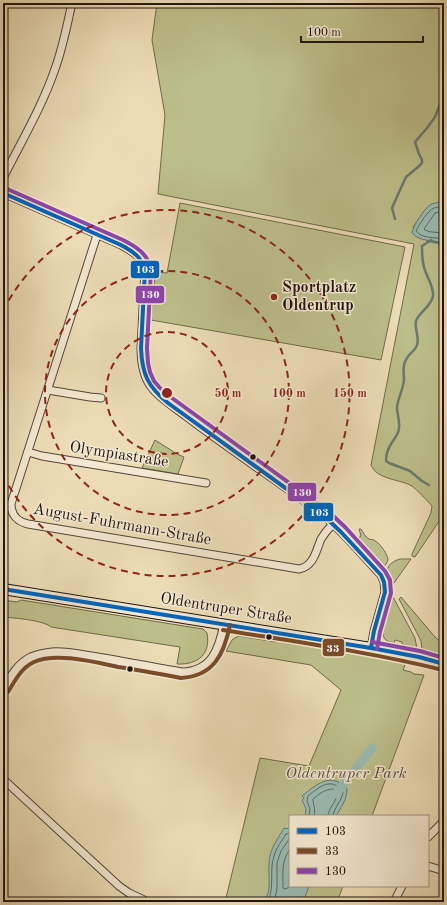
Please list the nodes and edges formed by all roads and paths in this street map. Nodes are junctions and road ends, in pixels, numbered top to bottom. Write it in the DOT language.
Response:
graph roads {
  1 [pos="72,3"];
  2 [pos="3,178"];
  3 [pos="3,193"];
  4 [pos="97,235"];
  5 [pos="48,390"];
  6 [pos="101,398"];
  7 [pos="28,452"];
  8 [pos="206,483"];
  9 [pos="333,524"];
  10 [pos="3,589"];
  11 [pos="224,624"];
  12 [pos="371,648"];
  13 [pos="444,664"];
  14 [pos="3,689"];
  15 [pos="3,779"];
  16 [pos="444,821"];
  17 [pos="429,836"];
  18 [pos="429,866"];
  19 [pos="444,871"];
  20 [pos="402,887"];
  21 [pos="144,900"];
  22 [pos="394,902"];
  1 -- 2 [label="street"];
  3 -- 4 [label="street"];
  4 -- 5 [label="street, August-Fuhrmann-Straße"];
  4 -- 9 [label="street"];
  5 -- 6 [label="street"];
  5 -- 7 [label="street, August-Fuhrmann-Straße"];
  7 -- 8 [label="street, Olympiastraße"];
  7 -- 9 [label="street, August-Fuhrmann-Straße"];
  9 -- 12 [label="street"];
  10 -- 11 [label="street, Oldentruper Straße"];
  11 -- 12 [label="street, Oldentruper Straße"];
  11 -- 14 [label="street"];
  12 -- 13 [label="street, Oldentruper Straße"];
  15 -- 21 [label="street"];
  16 -- 17 [label="street"];
  18 -- 19 [label="street"];
  20 -- 22 [label="street"];
}
